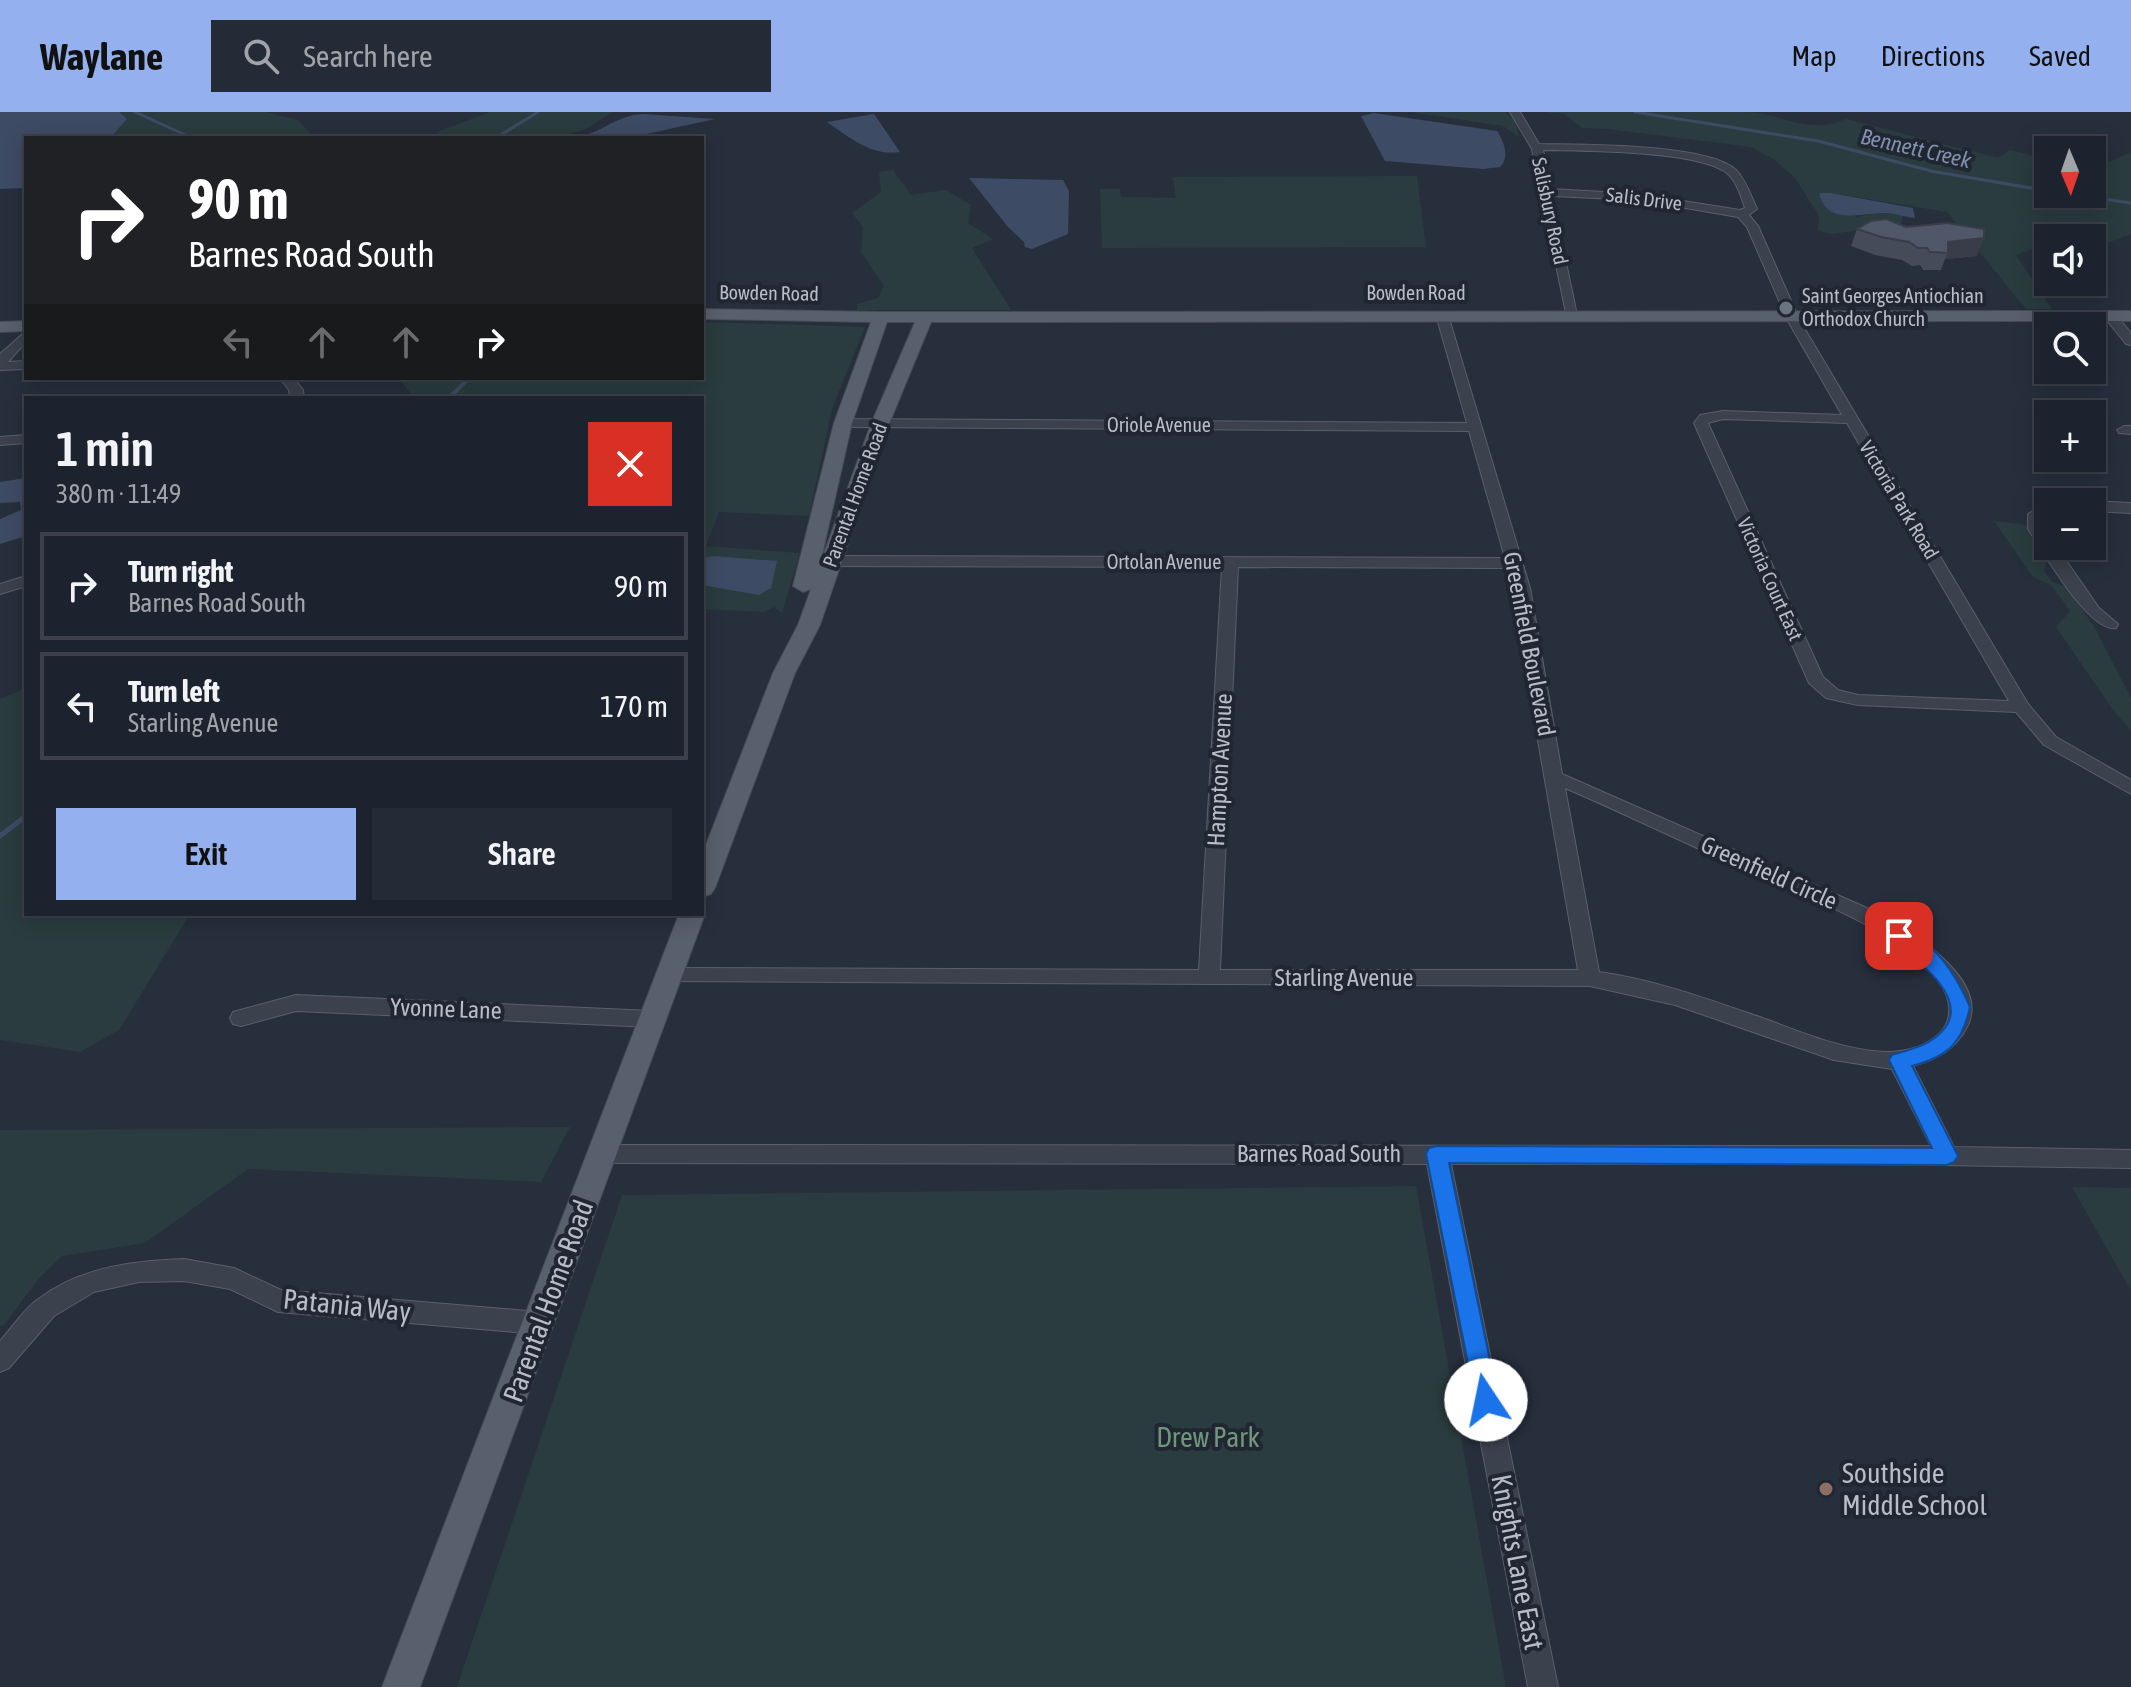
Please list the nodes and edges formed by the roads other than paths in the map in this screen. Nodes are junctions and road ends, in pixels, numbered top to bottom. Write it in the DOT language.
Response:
graph roads {
  1 [pos="1515,112"];
  2 [pos="1536,147"];
  3 [pos="1544,192"];
  4 [pos="1742,214"];
  5 [pos="704,314"];
  6 [pos="1442,315"];
  7 [pos="1571,315"];
  8 [pos="1791,315"];
  9 [pos="2110,316"];
  10 [pos="2131,316"];
  11 [pos="881,317"];
  12 [pos="925,317"];
  13 [pos="17,329"];
  14 [pos="2131,341"];
  15 [pos="0,346"];
  16 [pos="0,364"];
  17 [pos="24,365"];
  18 [pos="1851,419"];
  19 [pos="843,423"];
  20 [pos="880,424"];
  21 [pos="1475,427"];
  22 [pos="24,439"];
  23 [pos="0,441"];
  24 [pos="2106,507"];
  25 [pos="2131,508"];
  26 [pos="819,530"];
  27 [pos="841,530"];
  28 [pos="2058,560"];
  29 [pos="821,561"];
  30 [pos="1230,562"];
  31 [pos="1515,563"];
  32 [pos="24,582"];
  33 [pos="0,589"];
  34 [pos="2110,624"];
  35 [pos="2021,707"];
  36 [pos="1554,777"];
  37 [pos="2131,788"];
  38 [pos="704,883"];
  39 [pos="691,916"];
  40 [pos="669,976"];
  41 [pos="1209,978"];
  42 [pos="1590,978"];
  43 [pos="241,1018"];
  44 [pos="652,1019"];
  45 [pos="1899,1060"];
  46 [pos="602,1154"];
  47 [pos="1437,1154"];
  48 [pos="1947,1156"];
  49 [pos="2131,1159"];
  50 [pos="539,1323"];
  51 [pos="0,1360"];
  52 [pos="401,1687"];
  53 [pos="1543,1687"];
  1 -- 2 [label="street, Salisbury Road"];
  2 -- 3 [label="street, Salisbury Road"];
  2 -- 4 [label="street, Victoria Park Road"];
  3 -- 4 [label="street, Salis Drive"];
  3 -- 7 [label="street, Salisbury Road"];
  4 -- 8 [label="street, Victoria Park Road"];
  5 -- 11 [label="main road, Bowden Road"];
  6 -- 7 [label="main road, Bowden Road"];
  6 -- 12 [label="main road, Bowden Road"];
  6 -- 21 [label="street, Greenfield Boulevard"];
  7 -- 8 [label="main road, Bowden Road"];
  8 -- 9 [label="main road, Bowden Road"];
  8 -- 18 [label="street, Victoria Park Road"];
  9 -- 10 [label="main road, Bowden Road"];
  9 -- 14 [label="street"];
  11 -- 12 [label="main road, Bowden Road"];
  11 -- 19 [label="main road, Parental Home Road"];
  12 -- 20 [label="main road, Parental Home Road"];
  13 -- 15 [label="street"];
  13 -- 16 [label="street"];
  16 -- 17 [label="street"];
  18 -- 35 [label="street, Victoria Park Road"];
  18 -- 35 [label="street, Victoria Court East"];
  19 -- 20 [label="street, Oriole Avenue"];
  19 -- 26 [label="main road, Parental Home Road"];
  20 -- 21 [label="street, Oriole Avenue"];
  20 -- 27 [label="main road, Parental Home Road"];
  21 -- 31 [label="street, Greenfield Boulevard"];
  22 -- 23 [label="street"];
  24 -- 25 [label="street"];
  26 -- 27 [label="street"];
  26 -- 29 [label="main road, Parental Home Road"];
  27 -- 29 [label="main road, Parental Home Road"];
  28 -- 34 [label="street"];
  29 -- 30 [label="street, Ortolan Avenue"];
  29 -- 38 [label="main road, Parental Home Road"];
  30 -- 31 [label="street, Ortolan Avenue"];
  30 -- 41 [label="street, Hampton Avenue"];
  31 -- 36 [label="street, Greenfield Boulevard"];
  32 -- 33 [label="street"];
  35 -- 37 [label="street, Victoria Park Road"];
  36 -- 42 [label="street, Greenfield Boulevard"];
  36 -- 45 [label="street, Greenfield Circle"];
  39 -- 40 [label="main road, Parental Home Road"];
  40 -- 41 [label="street, Starling Avenue"];
  40 -- 44 [label="main road, Parental Home Road"];
  41 -- 42 [label="street, Starling Avenue"];
  42 -- 45 [label="street, Starling Avenue"];
  43 -- 44 [label="street, Yvonne Lane"];
  44 -- 46 [label="main road, Parental Home Road"];
  45 -- 48 [label="street"];
  46 -- 47 [label="street, Barnes Road South"];
  46 -- 50 [label="main road, Parental Home Road"];
  47 -- 48 [label="street, Barnes Road South"];
  47 -- 53 [label="street, Knights Lane East"];
  48 -- 49 [label="street, Barnes Road South"];
  50 -- 51 [label="street, Patania Way"];
  50 -- 52 [label="main road, Parental Home Road"];
}
